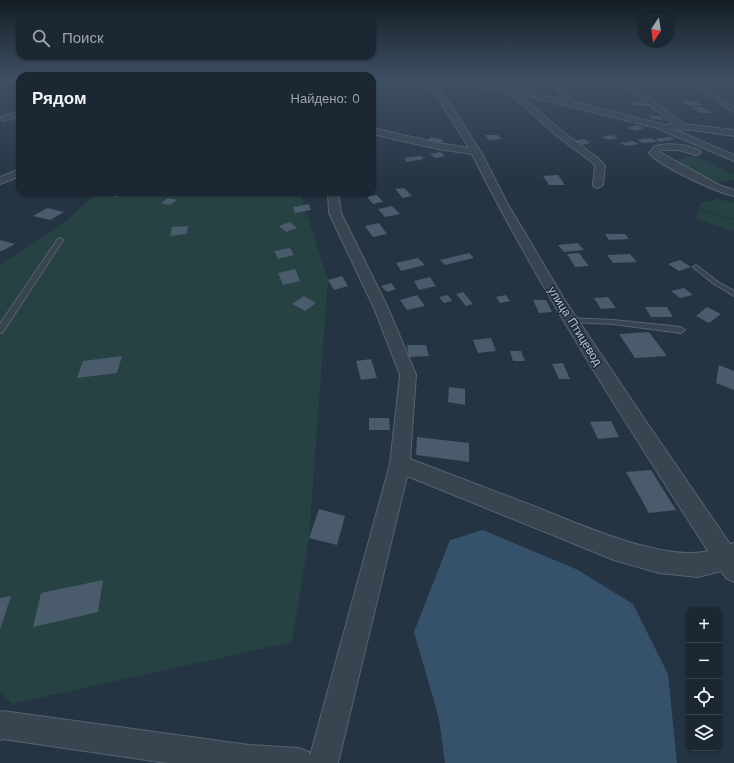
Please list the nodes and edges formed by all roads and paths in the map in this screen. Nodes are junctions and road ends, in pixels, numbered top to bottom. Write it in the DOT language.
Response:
graph roads {
  1 [pos="14,115"];
  2 [pos="452,115"];
  3 [pos="538,115"];
  4 [pos="616,115"];
  5 [pos="666,115"];
  6 [pos="4,119"];
  7 [pos="680,125"];
  8 [pos="660,126"];
  9 [pos="376,132"];
  10 [pos="734,133"];
  11 [pos="674,142"];
  12 [pos="476,152"];
  13 [pos="734,158"];
  14 [pos="16,174"];
  15 [pos="0,181"];
  16 [pos="598,185"];
  17 [pos="734,193"];
  18 [pos="333,196"];
  19 [pos="60,240"];
  20 [pos="696,267"];
  21 [pos="734,294"];
  22 [pos="570,320"];
  23 [pos="0,330"];
  24 [pos="681,330"];
  25 [pos="400,464"];
  26 [pos="731,561"];
  27 [pos="0,726"];
  28 [pos="298,763"];
  29 [pos="323,763"];
  1 -- 6 [label="street"];
  2 -- 12 [label="street, улица Птицевод"];
  3 -- 16 [label="street"];
  4 -- 8 [label="street"];
  5 -- 7 [label="street"];
  7 -- 8 [label="street"];
  7 -- 10 [label="street"];
  8 -- 13 [label="street"];
  9 -- 12 [label="street"];
  11 -- 17 [label="street"];
  12 -- 22 [label="street, улица Птицевод"];
  14 -- 15 [label="street"];
  18 -- 25 [label="street"];
  19 -- 23 [label="lane"];
  20 -- 21 [label="lane"];
  22 -- 24 [label="lane"];
  22 -- 26 [label="street, улица Птицевод"];
  25 -- 26 [label="street"];
  25 -- 29 [label="street"];
  27 -- 28 [label="street"];
}
